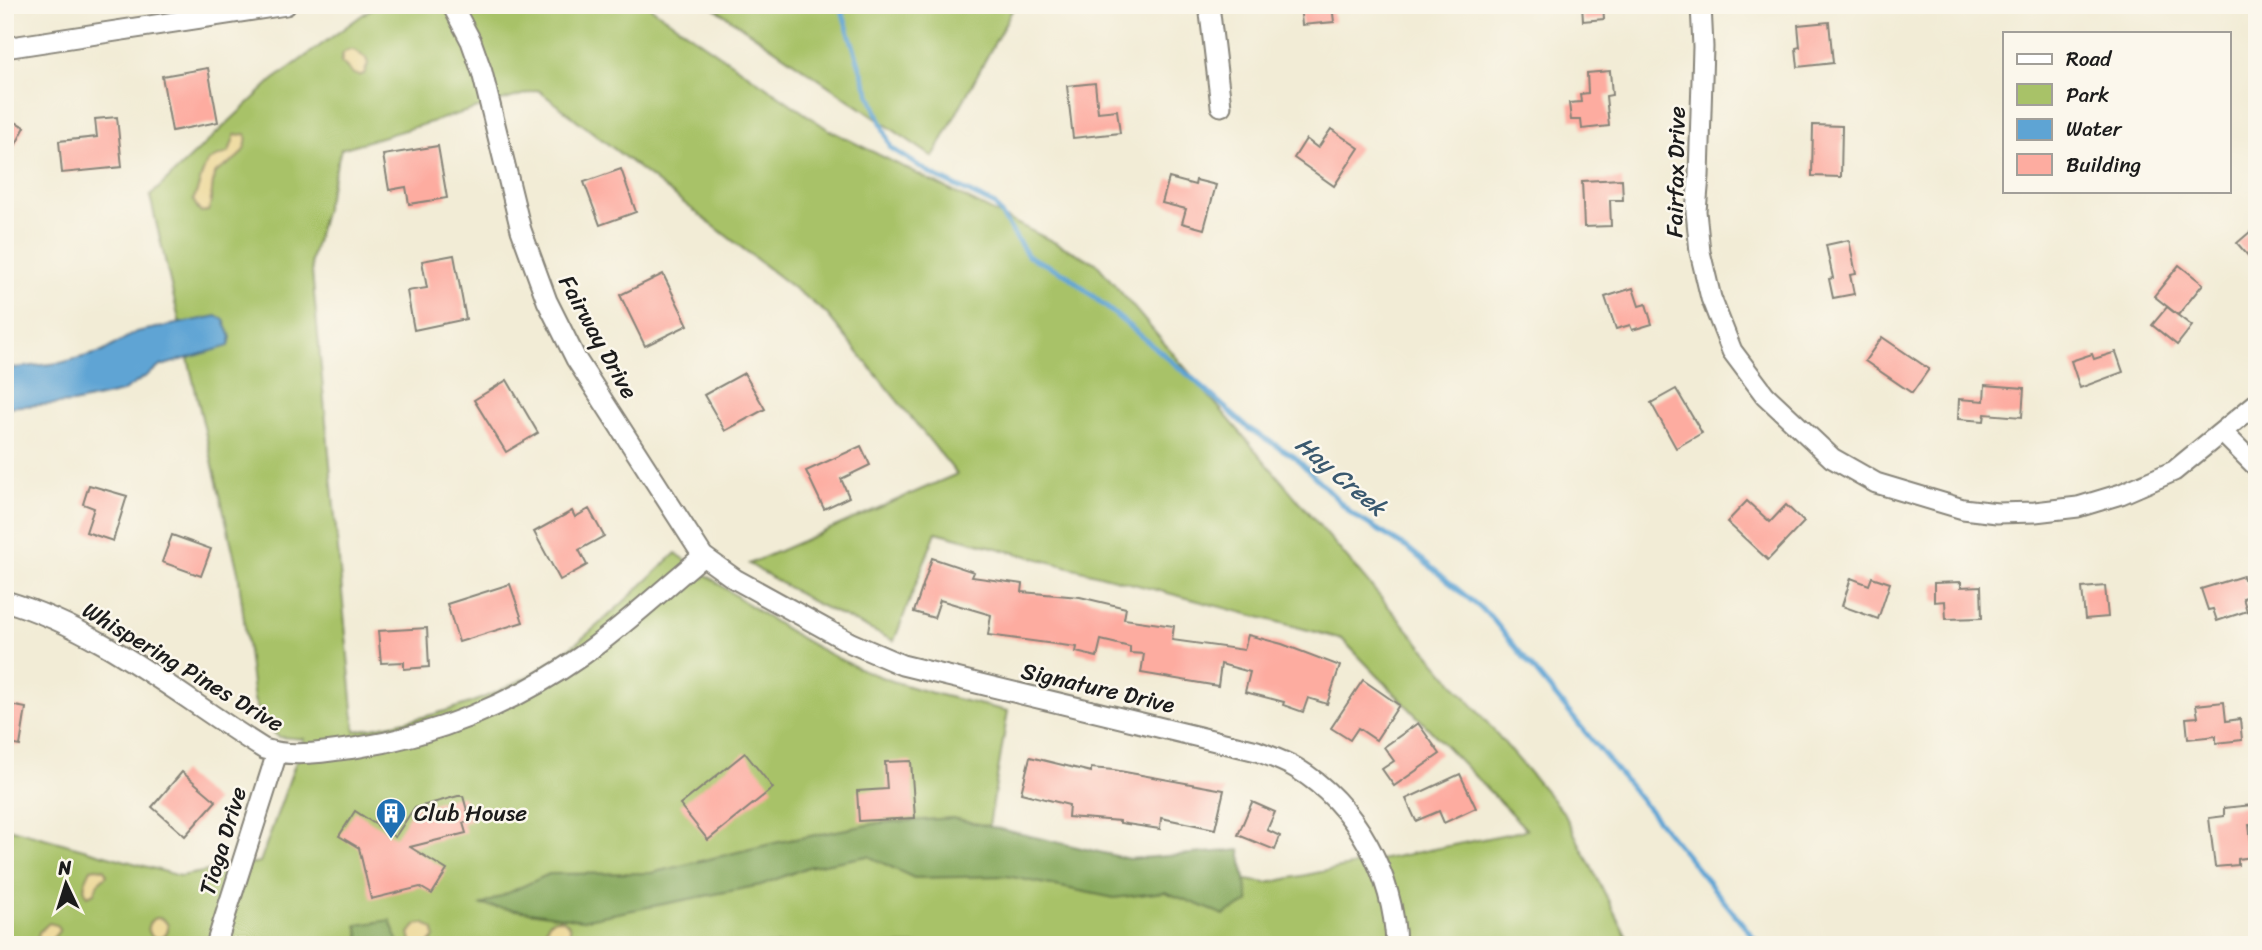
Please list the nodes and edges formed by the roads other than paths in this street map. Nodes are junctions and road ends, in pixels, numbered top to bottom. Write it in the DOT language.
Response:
graph roads {
  1 [pos="286,5"];
  2 [pos="452,5"];
  3 [pos="1209,5"];
  4 [pos="1701,5"];
  5 [pos="5,48"];
  6 [pos="1221,106"];
  7 [pos="2257,403"];
  8 [pos="2223,433"];
  9 [pos="2257,467"];
  10 [pos="703,556"];
  11 [pos="5,601"];
  12 [pos="276,753"];
  13 [pos="216,945"];
  14 [pos="1396,945"];
  1 -- 5 [label="street"];
  2 -- 10 [label="street, Fairway Drive"];
  3 -- 6 [label="street"];
  4 -- 8 [label="street, Fairfax Drive"];
  7 -- 8 [label="street, Fairfax Drive"];
  8 -- 9 [label="street"];
  10 -- 12 [label="street, Whispering Pines Drive"];
  10 -- 14 [label="street, Signature Drive"];
  11 -- 12 [label="street, Whispering Pines Drive"];
  12 -- 13 [label="street, Tioga Drive"];
}
